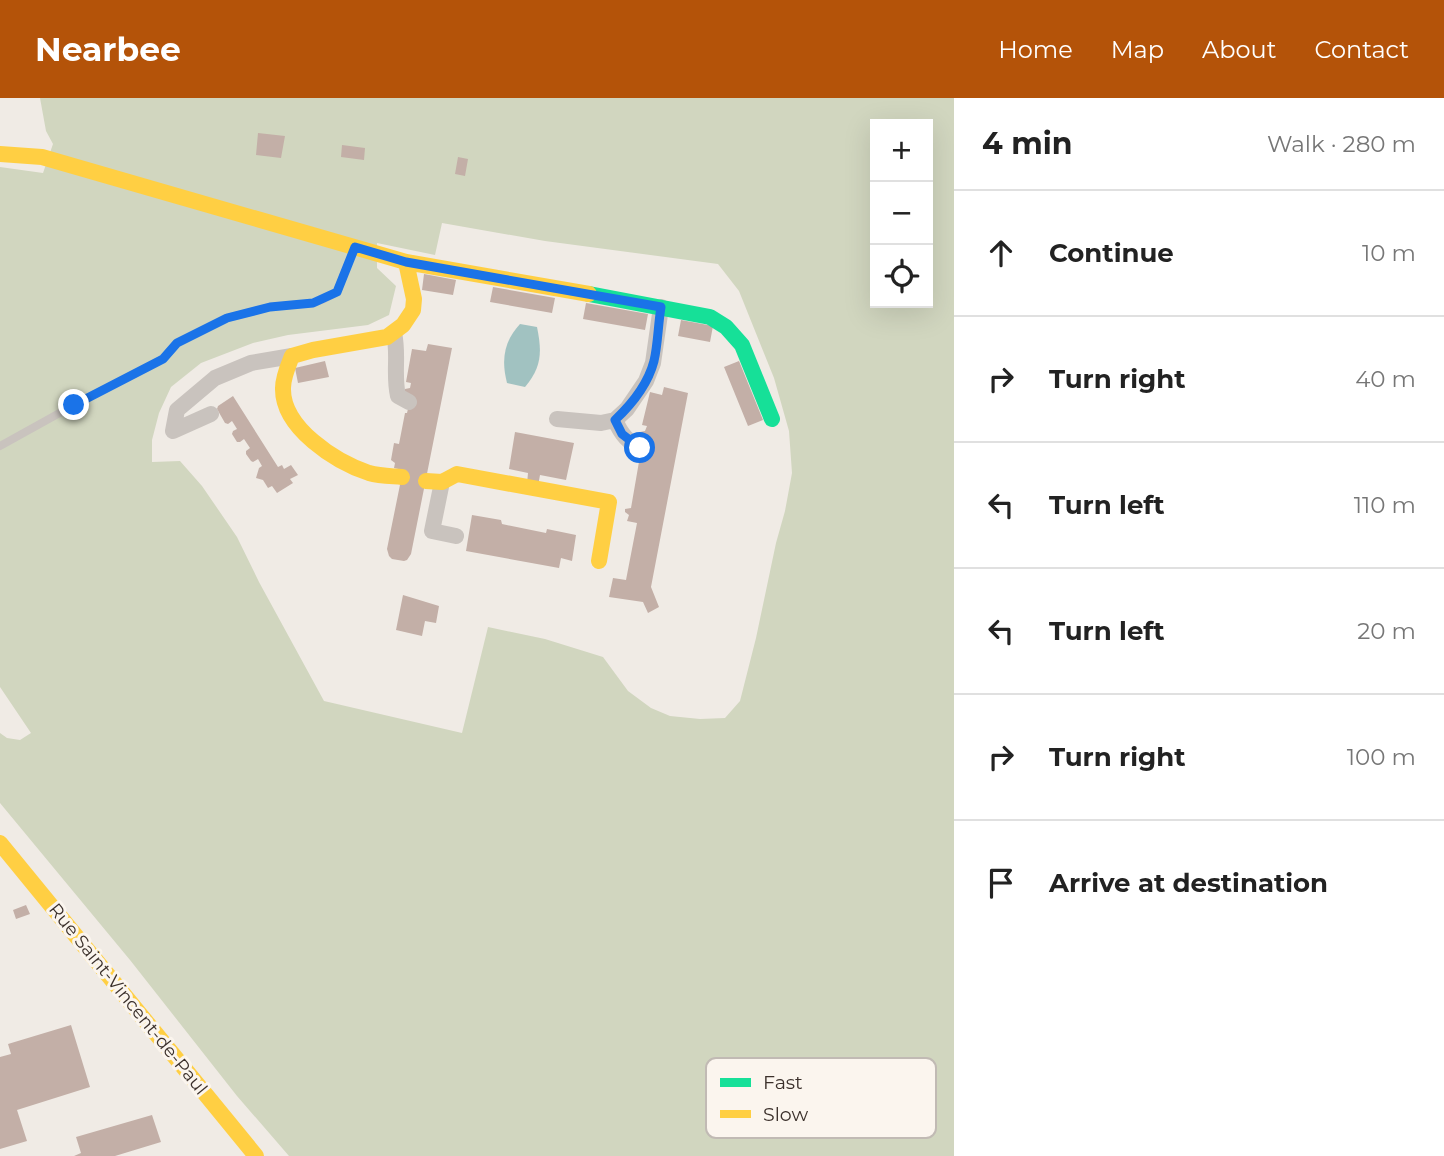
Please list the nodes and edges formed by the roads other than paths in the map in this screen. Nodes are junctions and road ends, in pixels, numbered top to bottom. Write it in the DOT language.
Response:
graph roads {
  1 [pos="0,154"];
  2 [pos="355,247"];
  3 [pos="406,262"];
  4 [pos="661,307"];
  5 [pos="394,332"];
  6 [pos="292,356"];
  7 [pos="410,402"];
  8 [pos="211,414"];
  9 [pos="557,419"];
  10 [pos="772,419"];
  11 [pos="615,420"];
  12 [pos="0,446"];
  13 [pos="643,449"];
  14 [pos="402,477"];
  15 [pos="456,536"];
  16 [pos="599,561"];
  17 [pos="0,843"];
  18 [pos="256,1156"];
  1 -- 2 [label="street"];
  2 -- 3 [label="street"];
  2 -- 12 [label="lane"];
  3 -- 4 [label="street"];
  3 -- 5 [label="street"];
  4 -- 10 [label="street"];
  4 -- 11 [label="street"];
  5 -- 6 [label="street"];
  5 -- 7 [label="street"];
  6 -- 8 [label="street"];
  6 -- 14 [label="street"];
  9 -- 11 [label="street"];
  11 -- 13 [label="street"];
  15 -- 16 [label="street"];
  17 -- 18 [label="street, Rue Saint-Vincent-de-Paul"];
}
